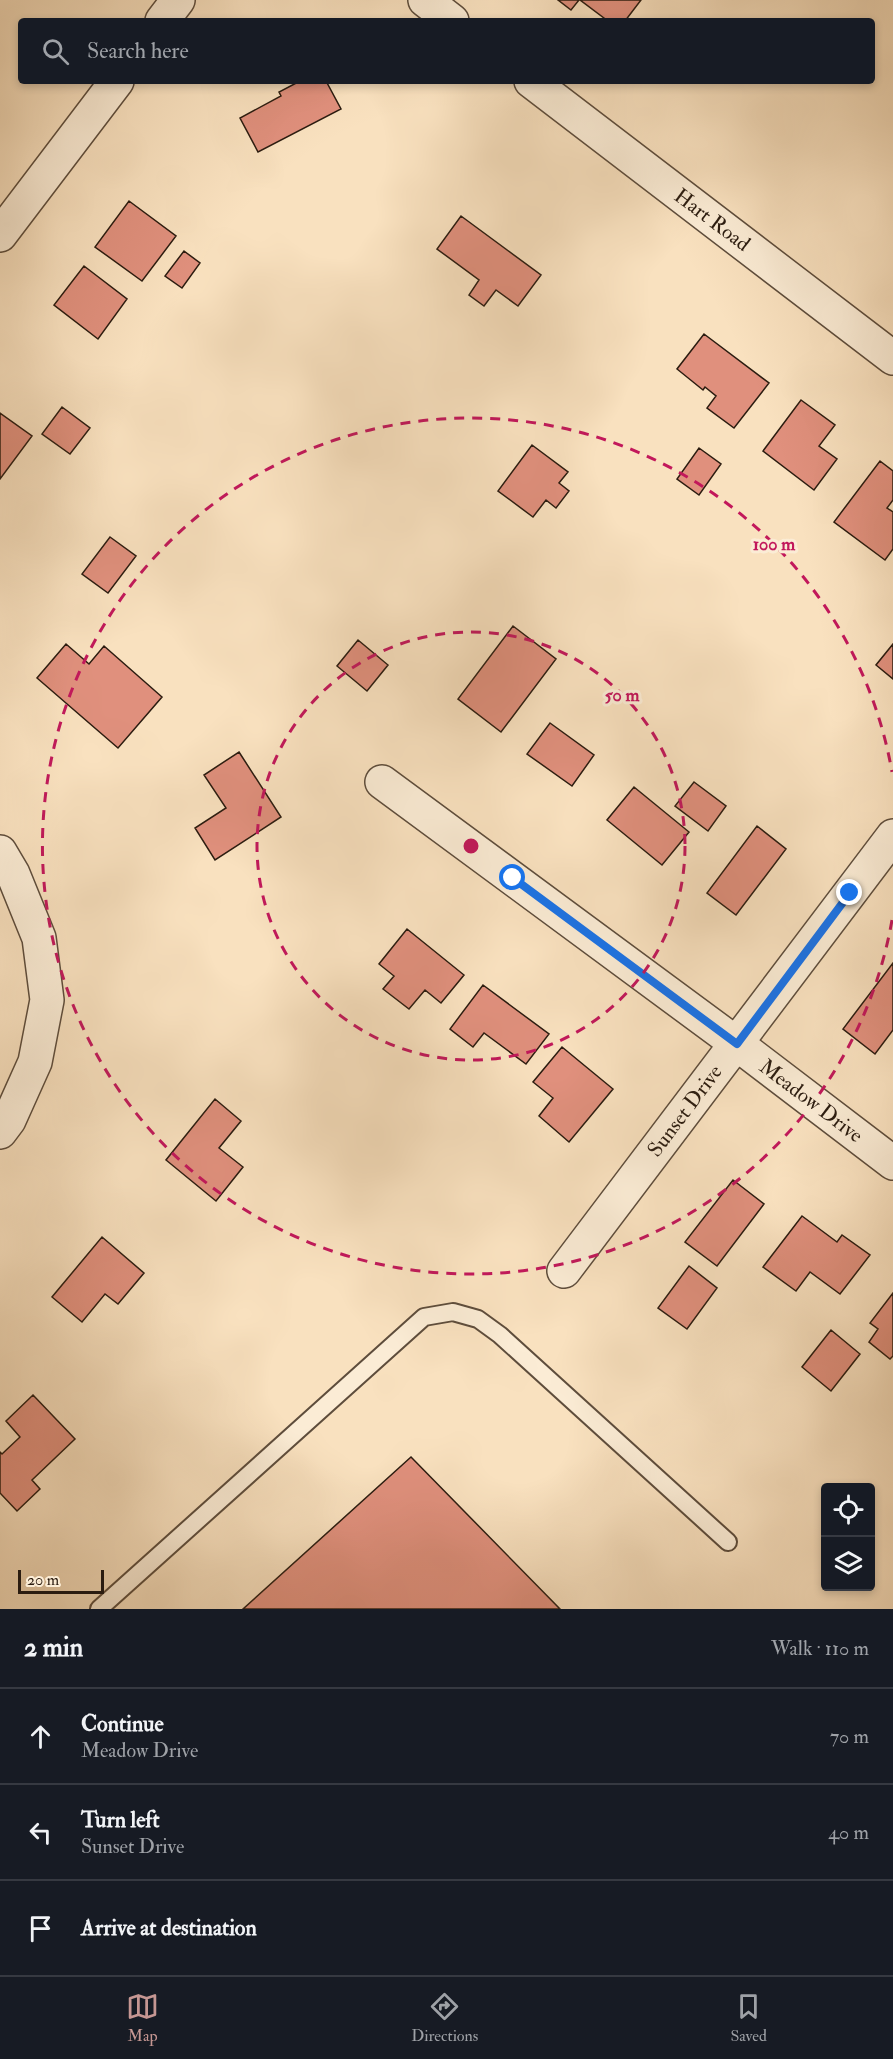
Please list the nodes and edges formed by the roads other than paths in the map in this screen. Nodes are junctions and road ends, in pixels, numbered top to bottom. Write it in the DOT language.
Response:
graph roads {
  1 [pos="178,0"];
  2 [pos="425,0"];
  3 [pos="164,18"];
  4 [pos="448,18"];
  5 [pos="115,84"];
  6 [pos="535,84"];
  7 [pos="0,235"];
  8 [pos="893,358"];
  9 [pos="382,782"];
  10 [pos="893,836"];
  11 [pos="0,852"];
  12 [pos="737,1044"];
  13 [pos="0,1132"];
  14 [pos="893,1163"];
  15 [pos="564,1271"];
  16 [pos="728,1542"];
  17 [pos="99,1609"];
  1 -- 3 [label="street"];
  2 -- 4 [label="street"];
  5 -- 7 [label="street"];
  6 -- 8 [label="street, Hart Road"];
  9 -- 12 [label="street, Meadow Drive"];
  10 -- 12 [label="street, Sunset Drive"];
  11 -- 13 [label="street"];
  12 -- 14 [label="street, Meadow Drive"];
  12 -- 15 [label="street, Sunset Drive"];
  16 -- 17 [label="lane"];
}
